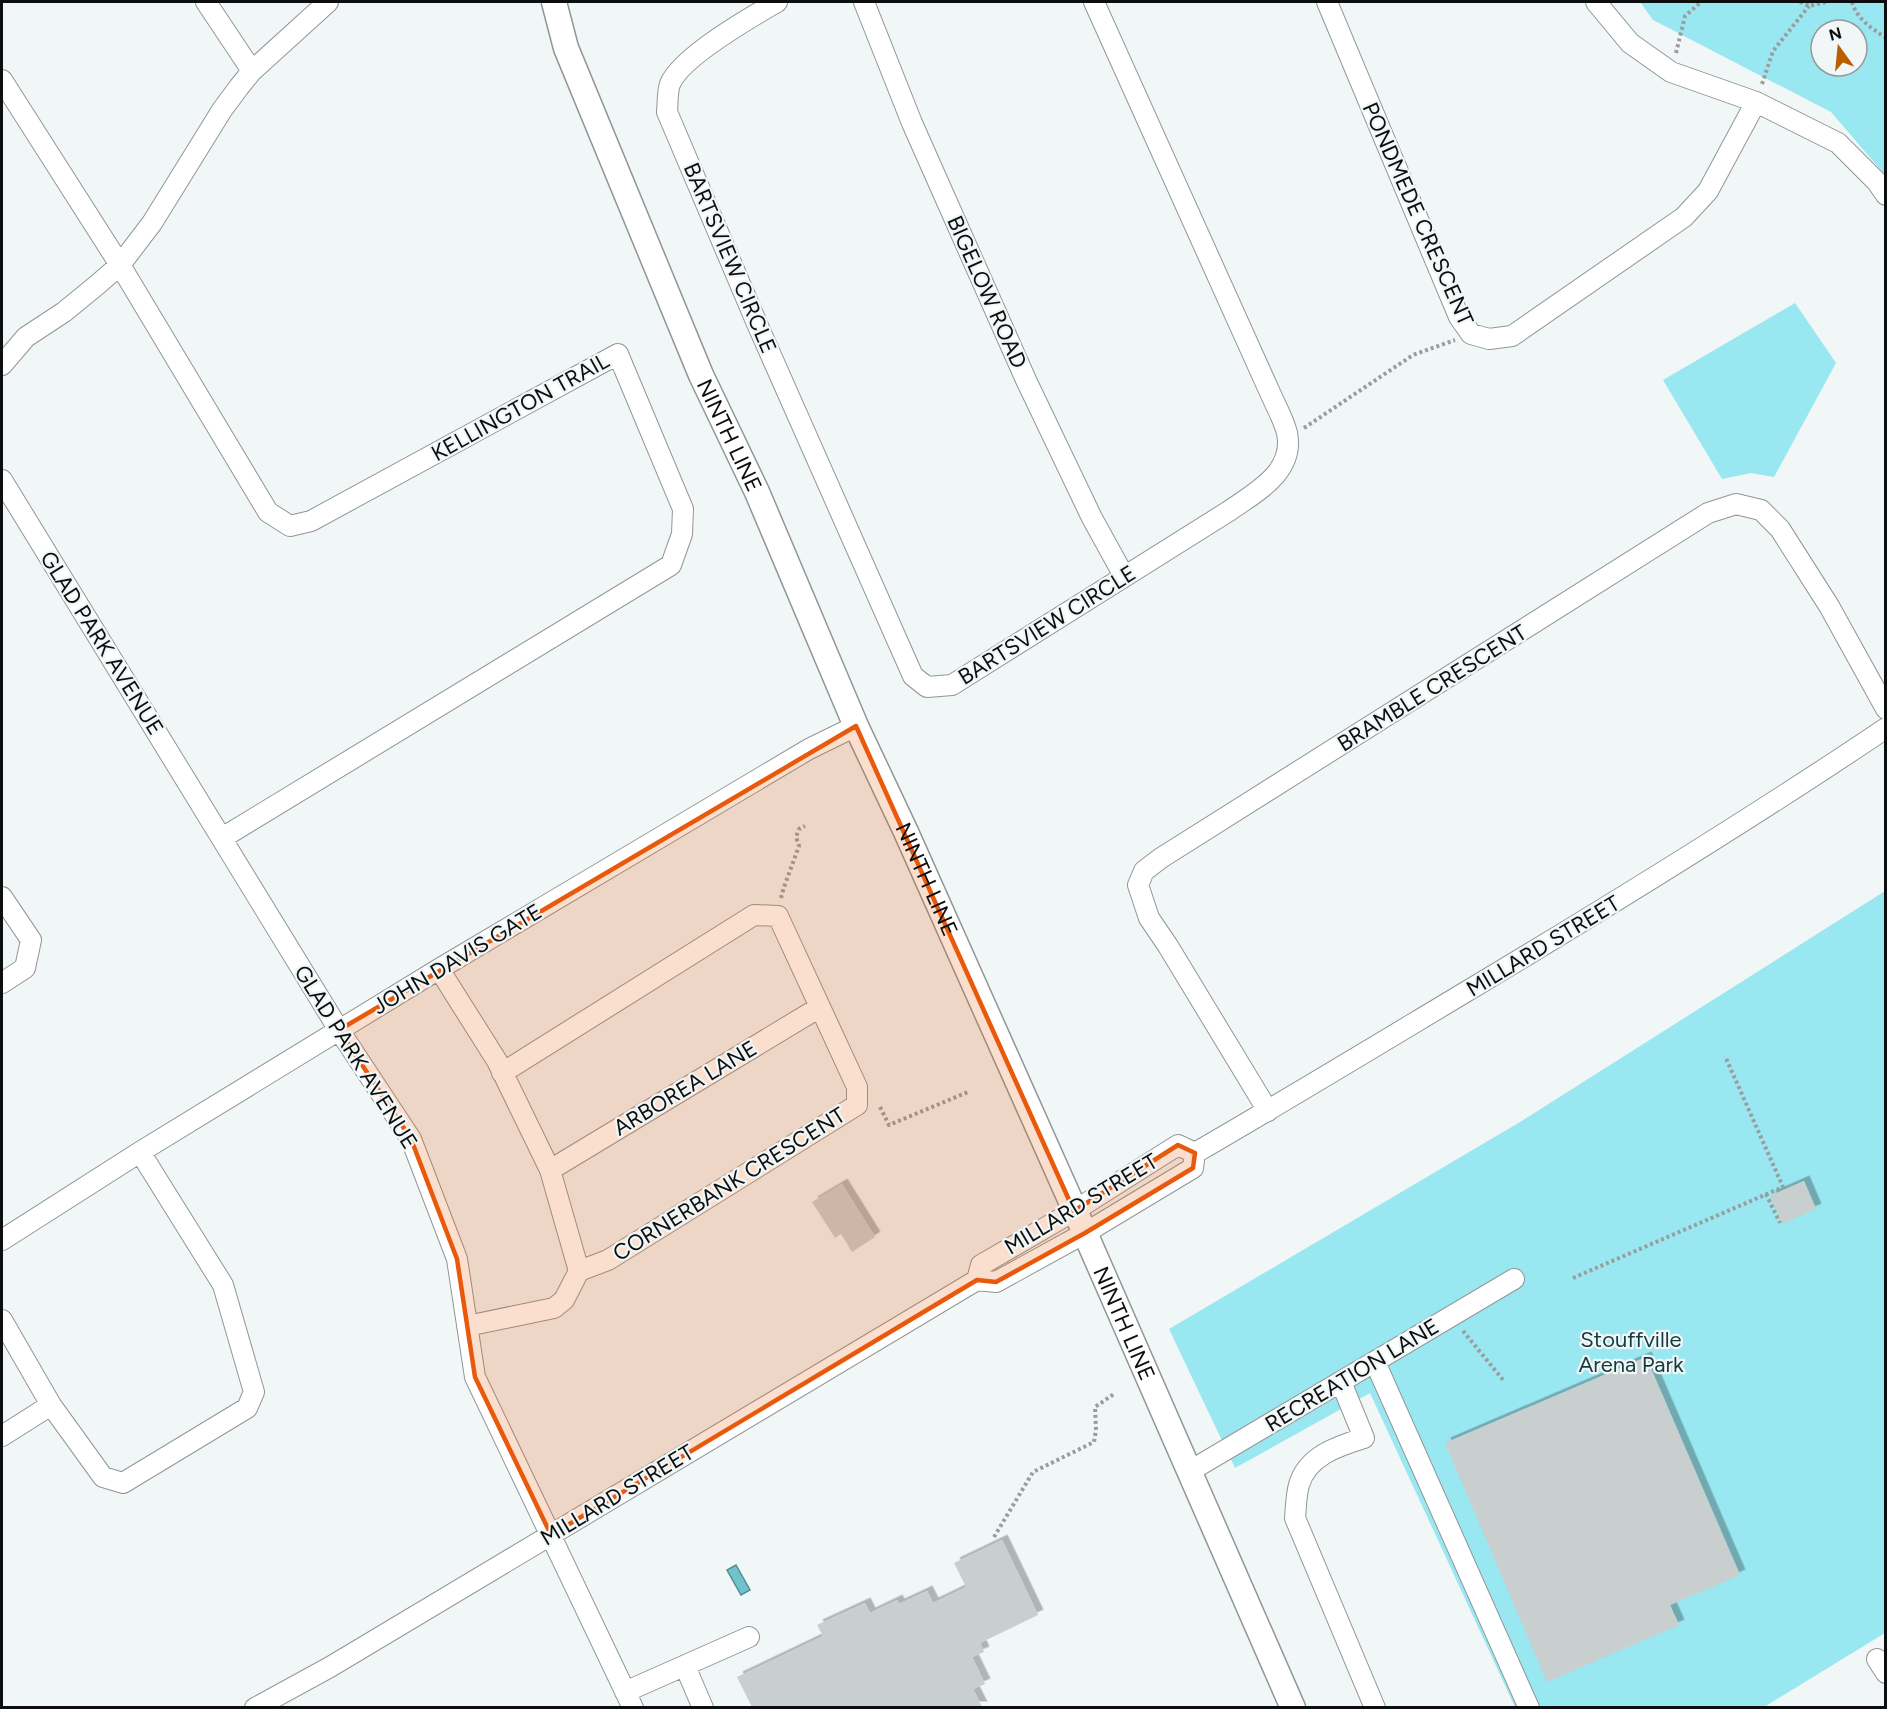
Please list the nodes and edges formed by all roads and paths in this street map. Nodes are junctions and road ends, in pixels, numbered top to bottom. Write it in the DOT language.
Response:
graph roads {
  1 [pos="206,2"];
  2 [pos="328,2"];
  3 [pos="537,2"];
  4 [pos="554,2"];
  5 [pos="777,2"];
  6 [pos="864,2"];
  7 [pos="1094,2"];
  8 [pos="1327,2"];
  9 [pos="1596,2"];
  10 [pos="1701,2"];
  11 [pos="1800,2"];
  12 [pos="1826,2"];
  13 [pos="1852,2"];
  14 [pos="1809,6"];
  15 [pos="1886,38"];
  16 [pos="566,48"];
  17 [pos="252,71"];
  18 [pos="1671,72"];
  19 [pos="2,80"];
  20 [pos="1756,102"];
  21 [pos="1886,195"];
  22 [pos="120,264"];
  23 [pos="1471,334"];
  24 [pos="26,337"];
  25 [pos="2,344"];
  26 [pos="2,365"];
  27 [pos="1287,433"];
  28 [pos="2,480"];
  29 [pos="1124,576"];
  30 [pos="1886,709"];
  31 [pos="856,726"];
  32 [pos="1886,728"];
  33 [pos="805,826"];
  34 [pos="222,838"];
  35 [pos="2,897"];
  36 [pos="778,916"];
  37 [pos="439,969"];
  38 [pos="2,983"];
  39 [pos="820,1007"];
  40 [pos="339,1030"];
  41 [pos="1725,1056"];
  42 [pos="502,1073"];
  43 [pos="968,1092"];
  44 [pos="880,1107"];
  45 [pos="1268,1111"];
  46 [pos="140,1152"];
  47 [pos="1195,1153"];
  48 [pos="550,1170"];
  49 [pos="1766,1194"];
  50 [pos="1074,1211"];
  51 [pos="1780,1223"];
  52 [pos="1085,1233"];
  53 [pos="2,1240"];
  54 [pos="579,1271"];
  55 [pos="1573,1278"];
  56 [pos="1514,1279"];
  57 [pos="977,1280"];
  58 [pos="1451,1317"];
  59 [pos="2,1320"];
  60 [pos="467,1326"];
  61 [pos="1375,1362"];
  62 [pos="1504,1381"];
  63 [pos="1341,1382"];
  64 [pos="1114,1394"];
  65 [pos="51,1405"];
  66 [pos="2,1436"];
  67 [pos="1190,1471"];
  68 [pos="551,1534"];
  69 [pos="994,1537"];
  70 [pos="749,1637"];
  71 [pos="685,1666"];
  72 [pos="629,1700"];
  73 [pos="255,1707"];
  74 [pos="703,1707"];
  75 [pos="1293,1707"];
  76 [pos="1375,1707"];
  77 [pos="1529,1707"];
  1 -- 17 [label="street"];
  2 -- 17 [label="street"];
  3 -- 16 [label="main road, NINTH LINE"];
  4 -- 16 [label="main road, NINTH LINE"];
  5 -- 29 [label="street, BARTSVIEW CIRCLE"];
  6 -- 29 [label="street, BIGELOW ROAD"];
  7 -- 27 [label="street, BARTSVIEW CIRCLE"];
  8 -- 23 [label="street, PONDMEDE CRESCENT"];
  9 -- 18 [label="street"];
  10 -- 18 [label="path"];
  11 -- 14 [label="path"];
  12 -- 14 [label="path"];
  13 -- 15 [label="path"];
  14 -- 20 [label="path"];
  16 -- 31 [label="main road, NINTH LINE"];
  17 -- 22 [label="street"];
  18 -- 20 [label="street"];
  19 -- 22 [label="street"];
  20 -- 21 [label="street"];
  20 -- 23 [label="street, PONDMEDE CRESCENT"];
  22 -- 24 [label="street"];
  22 -- 34 [label="street, KELLINGTON TRAIL"];
  23 -- 27 [label="path"];
  24 -- 25 [label="street"];
  24 -- 26 [label="street"];
  27 -- 29 [label="street, BARTSVIEW CIRCLE"];
  28 -- 34 [label="street, GLAD PARK AVENUE"];
  30 -- 45 [label="street, BRAMBLE CRESCENT"];
  31 -- 37 [label="street, JOHN DAVIS GATE"];
  31 -- 50 [label="main road, NINTH LINE"];
  32 -- 45 [label="street, MILLARD STREET"];
  33 -- 36 [label="path"];
  34 -- 40 [label="street, GLAD PARK AVENUE"];
  35 -- 38 [label="street"];
  36 -- 39 [label="street, CORNERBANK CRESCENT"];
  36 -- 42 [label="street"];
  37 -- 40 [label="street, JOHN DAVIS GATE"];
  37 -- 42 [label="street"];
  39 -- 48 [label="street, ARBOREA LANE"];
  39 -- 54 [label="street, CORNERBANK CRESCENT"];
  40 -- 46 [label="street, JOHN DAVIS GATE"];
  40 -- 60 [label="street, GLAD PARK AVENUE"];
  41 -- 49 [label="path"];
  42 -- 48 [label="street"];
  43 -- 44 [label="path"];
  45 -- 47 [label="street, MILLARD STREET"];
  46 -- 53 [label="street, JOHN DAVIS GATE"];
  46 -- 65 [label="street"];
  47 -- 50 [label="street, MILLARD STREET"];
  47 -- 52 [label="street, MILLARD STREET"];
  48 -- 54 [label="street"];
  49 -- 51 [label="path"];
  49 -- 55 [label="path"];
  50 -- 52 [label="main road, NINTH LINE"];
  50 -- 57 [label="street, MILLARD STREET"];
  52 -- 57 [label="street, MILLARD STREET"];
  52 -- 67 [label="main road, NINTH LINE"];
  54 -- 60 [label="street"];
  56 -- 58 [label="street, RECREATION LANE"];
  57 -- 68 [label="street, MILLARD STREET"];
  58 -- 61 [label="street, RECREATION LANE"];
  58 -- 62 [label="path"];
  59 -- 65 [label="street"];
  60 -- 68 [label="street, GLAD PARK AVENUE"];
  61 -- 63 [label="street, RECREATION LANE"];
  61 -- 77 [label="street"];
  63 -- 67 [label="street, RECREATION LANE"];
  63 -- 76 [label="street"];
  64 -- 69 [label="path"];
  65 -- 66 [label="street"];
  67 -- 75 [label="main road, NINTH LINE"];
  68 -- 72 [label="street, GLAD PARK AVENUE"];
  68 -- 73 [label="street, MILLARD STREET"];
  70 -- 71 [label="street"];
  71 -- 72 [label="street"];
  71 -- 74 [label="street"];
}
